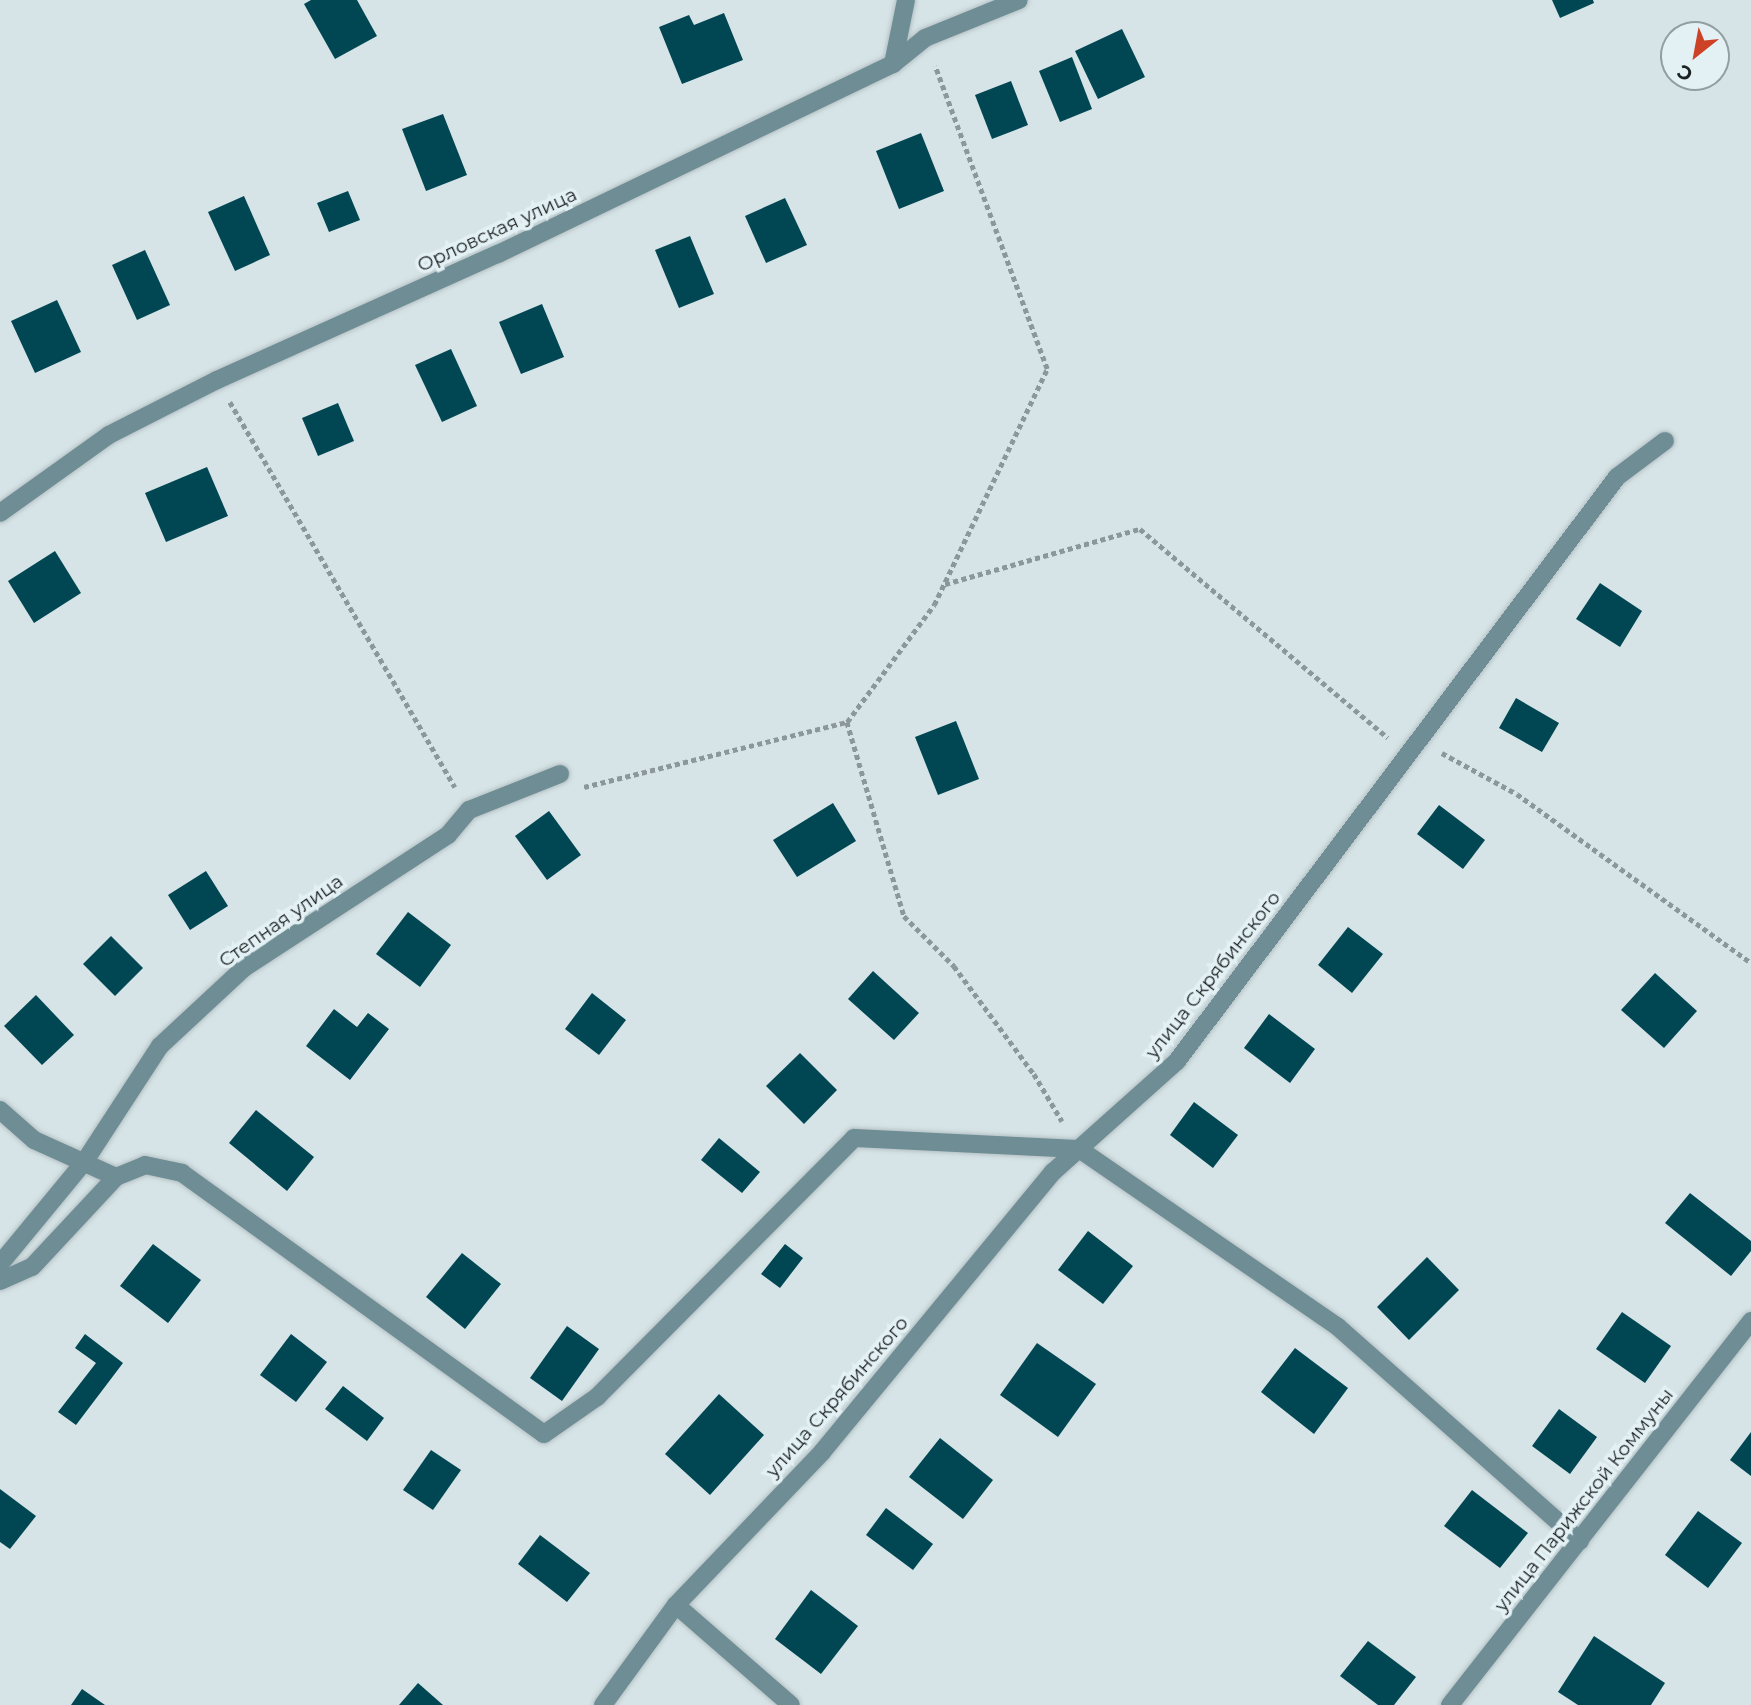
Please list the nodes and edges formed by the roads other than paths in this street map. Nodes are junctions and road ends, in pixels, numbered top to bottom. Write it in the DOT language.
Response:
graph roads {
  1 [pos="906,0"];
  2 [pos="1020,0"];
  3 [pos="893,64"];
  4 [pos="1665,441"];
  5 [pos="0,513"];
  6 [pos="560,774"];
  7 [pos="0,1110"];
  8 [pos="1079,1149"];
  9 [pos="85,1161"];
  10 [pos="116,1177"];
  11 [pos="0,1264"];
  12 [pos="0,1281"];
  13 [pos="1751,1321"];
  14 [pos="1580,1541"];
  15 [pos="676,1605"];
  16 [pos="603,1705"];
  17 [pos="791,1705"];
  18 [pos="1450,1705"];
  1 -- 3 [label="street"];
  2 -- 3 [label="street, Орловская улица"];
  3 -- 5 [label="street, Орловская улица"];
  4 -- 8 [label="street, улица Скрябинского"];
  6 -- 9 [label="street, Степная улица"];
  7 -- 9 [label="street"];
  8 -- 10 [label="street"];
  8 -- 14 [label="street"];
  8 -- 15 [label="street, улица Скрябинского"];
  9 -- 10 [label="street"];
  9 -- 11 [label="street, Степная улица"];
  10 -- 12 [label="street"];
  13 -- 14 [label="street, улица Парижской Коммуны"];
  14 -- 18 [label="street, улица Парижской Коммуны"];
  15 -- 16 [label="street, улица Скрябинского"];
  15 -- 17 [label="street"];
}
